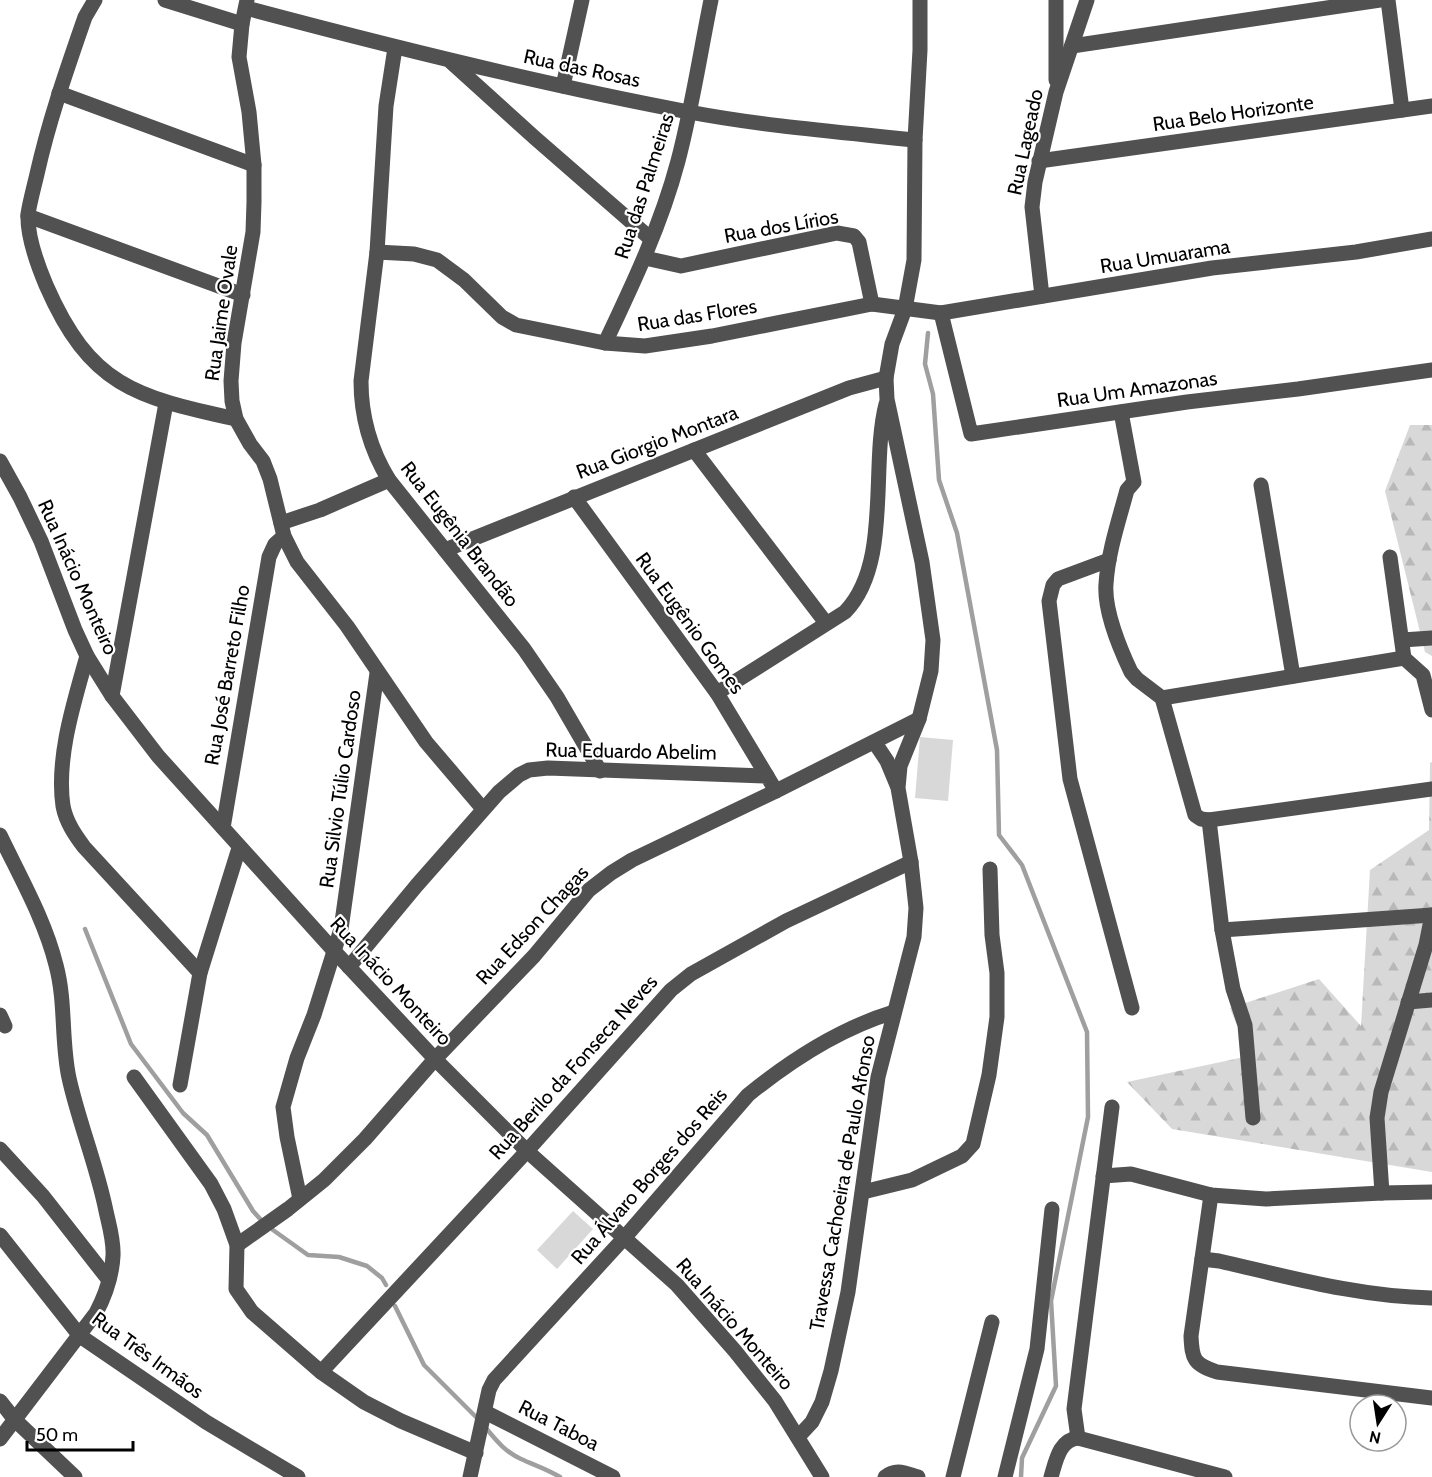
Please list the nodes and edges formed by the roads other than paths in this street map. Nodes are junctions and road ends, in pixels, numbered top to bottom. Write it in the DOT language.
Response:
graph roads {
  1 [pos="95,0"];
  2 [pos="165,0"];
  3 [pos="582,0"];
  4 [pos="711,0"];
  5 [pos="920,0"];
  6 [pos="1056,0"];
  7 [pos="1087,0"];
  8 [pos="1380,0"];
  9 [pos="1388,0"];
  10 [pos="247,4"];
  11 [pos="242,24"];
  12 [pos="1072,46"];
  13 [pos="395,48"];
  14 [pos="449,60"];
  15 [pos="563,86"];
  16 [pos="1056,92"];
  17 [pos="59,93"];
  18 [pos="1432,106"];
  19 [pos="1402,110"];
  20 [pos="690,112"];
  21 [pos="915,140"];
  22 [pos="1039,161"];
  23 [pos="254,165"];
  24 [pos="28,216"];
  25 [pos="651,239"];
  26 [pos="1432,239"];
  27 [pos="377,252"];
  28 [pos="645,258"];
  29 [pos="243,295"];
  30 [pos="1042,296"];
  31 [pos="872,304"];
  32 [pos="905,309"];
  33 [pos="941,313"];
  34 [pos="605,343"];
  35 [pos="1432,370"];
  36 [pos="886,378"];
  37 [pos="887,399"];
  38 [pos="166,403"];
  39 [pos="1121,412"];
  40 [pos="236,419"];
  41 [pos="694,450"];
  42 [pos="0,461"];
  43 [pos="389,480"];
  44 [pos="1261,485"];
  45 [pos="574,497"];
  46 [pos="283,529"];
  47 [pos="445,550"];
  48 [pos="1390,557"];
  49 [pos="1109,560"];
  50 [pos="826,623"];
  51 [pos="1432,638"];
  52 [pos="1402,640"];
  53 [pos="87,656"];
  54 [pos="1404,658"];
  55 [pos="377,673"];
  56 [pos="1427,674"];
  57 [pos="1293,676"];
  58 [pos="717,693"];
  59 [pos="112,696"];
  60 [pos="1162,698"];
  61 [pos="1432,710"];
  62 [pos="919,719"];
  63 [pos="875,743"];
  64 [pos="600,771"];
  65 [pos="767,776"];
  66 [pos="898,788"];
  67 [pos="1432,789"];
  68 [pos="776,792"];
  69 [pos="483,809"];
  70 [pos="1209,820"];
  71 [pos="223,828"];
  72 [pos="0,835"];
  73 [pos="239,848"];
  74 [pos="911,862"];
  75 [pos="990,868"];
  76 [pos="1432,915"];
  77 [pos="1222,930"];
  78 [pos="335,952"];
  79 [pos="349,967"];
  80 [pos="200,973"];
  81 [pos="1432,1000"];
  82 [pos="1408,1002"];
  83 [pos="1132,1008"];
  84 [pos="894,1012"];
  85 [pos="435,1059"];
  86 [pos="134,1077"];
  87 [pos="180,1085"];
  88 [pos="1112,1107"];
  89 [pos="1253,1118"];
  90 [pos="0,1149"];
  91 [pos="527,1151"];
  92 [pos="1103,1176"];
  93 [pos="863,1192"];
  94 [pos="1382,1192"];
  95 [pos="1432,1192"];
  96 [pos="1211,1195"];
  97 [pos="300,1199"];
  98 [pos="1052,1209"];
  99 [pos="0,1235"];
  100 [pos="625,1237"];
  101 [pos="237,1245"];
  102 [pos="1202,1259"];
  103 [pos="108,1279"];
  104 [pos="1432,1298"];
  105 [pos="992,1322"];
  106 [pos="80,1336"];
  107 [pos="321,1372"];
  108 [pos="1432,1398"];
  109 [pos="0,1401"];
  110 [pos="485,1415"];
  111 [pos="15,1420"];
  112 [pos="798,1437"];
  113 [pos="1078,1438"];
  114 [pos="0,1439"];
  115 [pos="476,1450"];
  116 [pos="75,1477"];
  117 [pos="298,1477"];
  118 [pos="470,1477"];
  119 [pos="613,1477"];
  120 [pos="822,1477"];
  121 [pos="885,1477"];
  122 [pos="918,1477"];
  123 [pos="953,1477"];
  124 [pos="1005,1477"];
  125 [pos="1052,1477"];
  126 [pos="1225,1477"];
  1 -- 17 [label="street"];
  2 -- 11 [label="street"];
  3 -- 15 [label="street"];
  4 -- 20 [label="street, Rua das Palmeiras"];
  5 -- 21 [label="street, Travessa Cachoeira de Paulo Afonso"];
  6 -- 16 [label="street"];
  7 -- 12 [label="street, Rua Lageado"];
  8 -- 12 [label="street"];
  9 -- 19 [label="street"];
  10 -- 11 [label="street, Rua Jaime Ovale"];
  10 -- 13 [label="street, Rua das Rosas"];
  11 -- 23 [label="street, Rua Jaime Ovale"];
  12 -- 16 [label="street, Rua Lageado"];
  13 -- 14 [label="street, Rua das Rosas"];
  13 -- 27 [label="street, Rua Eugênia Brandão"];
  14 -- 15 [label="street, Rua das Rosas"];
  14 -- 25 [label="street"];
  15 -- 20 [label="street, Rua das Rosas"];
  16 -- 22 [label="street, Rua Lageado"];
  17 -- 23 [label="street"];
  17 -- 24 [label="street"];
  18 -- 19 [label="street, Rua Belo Horizonte"];
  19 -- 22 [label="street, Rua Belo Horizonte"];
  20 -- 21 [label="street, Rua das Rosas"];
  20 -- 25 [label="street, Rua das Palmeiras"];
  21 -- 32 [label="street, Travessa Cachoeira de Paulo Afonso"];
  22 -- 30 [label="street, Rua Lageado"];
  23 -- 29 [label="street, Rua Jaime Ovale"];
  24 -- 29 [label="street"];
  24 -- 38 [label="street"];
  25 -- 28 [label="street, Rua das Palmeiras"];
  26 -- 30 [label="street, Rua Umuarama"];
  27 -- 34 [label="street, Rua das Flores"];
  27 -- 43 [label="street, Rua Eugênia Brandão"];
  28 -- 31 [label="street, Rua dos Lírios"];
  28 -- 34 [label="street, Rua das Palmeiras"];
  29 -- 40 [label="street, Rua Jaime Ovale"];
  30 -- 33 [label="street, Rua Umuarama"];
  31 -- 32 [label="street, Rua das Flores"];
  31 -- 34 [label="street, Rua das Flores"];
  32 -- 33 [label="street, Rua Umuarama"];
  32 -- 36 [label="street, Travessa Cachoeira de Paulo Afonso"];
  33 -- 39 [label="street, Rua Um Amazonas"];
  35 -- 39 [label="street, Rua Um Amazonas"];
  36 -- 37 [label="street, Travessa Cachoeira de Paulo Afonso"];
  36 -- 41 [label="street, Rua Giorgio Montara"];
  37 -- 50 [label="street"];
  37 -- 62 [label="street, Travessa Cachoeira de Paulo Afonso"];
  38 -- 40 [label="street"];
  38 -- 59 [label="street"];
  39 -- 49 [label="street"];
  40 -- 46 [label="street, Rua Jaime Ovale"];
  41 -- 45 [label="street, Rua Giorgio Montara"];
  41 -- 50 [label="street"];
  42 -- 53 [label="street, Rua Inácio Monteiro"];
  43 -- 46 [label="street"];
  43 -- 47 [label="street, Rua Eugênia Brandão"];
  44 -- 57 [label="street"];
  45 -- 47 [label="street, Rua Giorgio Montara"];
  45 -- 58 [label="street, Rua Eugênio Gomes"];
  46 -- 55 [label="street, Rua Jaime Ovale"];
  46 -- 71 [label="street, Rua José Barreto Filho"];
  47 -- 64 [label="street, Rua Eugênia Brandão"];
  48 -- 52 [label="street"];
  49 -- 60 [label="street"];
  49 -- 83 [label="street"];
  50 -- 58 [label="street"];
  51 -- 52 [label="street"];
  52 -- 54 [label="street"];
  53 -- 59 [label="street, Rua Inácio Monteiro"];
  53 -- 80 [label="street"];
  54 -- 56 [label="street"];
  54 -- 57 [label="street"];
  55 -- 69 [label="street, Rua Jaime Ovale"];
  55 -- 78 [label="street, Rua Silvio Túlio Cardoso"];
  56 -- 61 [label="street"];
  57 -- 60 [label="street"];
  58 -- 65 [label="street, Rua Eugênio Gomes"];
  59 -- 71 [label="street, Rua Inácio Monteiro"];
  60 -- 70 [label="street"];
  62 -- 63 [label="street, Rua Edson Chagas"];
  62 -- 66 [label="street, Travessa Cachoeira de Paulo Afonso"];
  63 -- 66 [label="street, Travessa Cachoeira de Paulo Afonso"];
  63 -- 68 [label="street, Rua Edson Chagas"];
  64 -- 65 [label="street, Rua Eduardo Abelim"];
  64 -- 69 [label="street, Rua Eduardo Abelim"];
  65 -- 68 [label="street"];
  66 -- 74 [label="street, Travessa Cachoeira de Paulo Afonso"];
  67 -- 70 [label="street"];
  68 -- 85 [label="street, Rua Edson Chagas"];
  69 -- 79 [label="street, Rua Eduardo Abelim"];
  70 -- 77 [label="street"];
  71 -- 73 [label="street, Rua Inácio Monteiro"];
  72 -- 103 [label="street"];
  73 -- 78 [label="street, Rua Inácio Monteiro"];
  73 -- 80 [label="street"];
  74 -- 84 [label="street, Travessa Cachoeira de Paulo Afonso"];
  74 -- 91 [label="street, Rua Berilo da Fonseca Neves"];
  75 -- 93 [label="street"];
  76 -- 77 [label="street"];
  76 -- 82 [label="street"];
  77 -- 89 [label="street"];
  78 -- 79 [label="street, Rua Inácio Monteiro"];
  78 -- 97 [label="street, Rua Silvio Túlio Cardoso"];
  79 -- 85 [label="street, Rua Inácio Monteiro"];
  80 -- 87 [label="street"];
  81 -- 82 [label="street"];
  82 -- 94 [label="street"];
  84 -- 93 [label="street, Travessa Cachoeira de Paulo Afonso"];
  84 -- 100 [label="street, Rua Álvaro Borges dos Reis"];
  85 -- 91 [label="street, Rua Inácio Monteiro"];
  85 -- 97 [label="street, Rua Edson Chagas"];
  86 -- 101 [label="street"];
  88 -- 92 [label="street"];
  90 -- 103 [label="street"];
  91 -- 100 [label="street, Rua Inácio Monteiro"];
  91 -- 107 [label="street, Rua Berilo da Fonseca Neves"];
  92 -- 96 [label="street"];
  92 -- 113 [label="street"];
  93 -- 112 [label="street, Travessa Cachoeira de Paulo Afonso"];
  94 -- 95 [label="street"];
  94 -- 96 [label="street"];
  96 -- 102 [label="street"];
  97 -- 101 [label="street, Rua Edson Chagas"];
  98 -- 124 [label="street"];
  99 -- 106 [label="street, Rua Três Irmãos"];
  100 -- 110 [label="street, Rua Álvaro Borges dos Reis"];
  100 -- 112 [label="street, Rua Inácio Monteiro"];
  101 -- 107 [label="street"];
  102 -- 104 [label="street"];
  102 -- 108 [label="street"];
  103 -- 106 [label="street"];
  105 -- 123 [label="street"];
  106 -- 111 [label="street"];
  106 -- 117 [label="street, Rua Três Irmãos"];
  107 -- 115 [label="street"];
  109 -- 111 [label="street"];
  110 -- 115 [label="street, Rua Álvaro Borges dos Reis"];
  110 -- 119 [label="street, Rua Taboa"];
  111 -- 114 [label="street"];
  111 -- 116 [label="street"];
  112 -- 120 [label="street, Rua Inácio Monteiro"];
  113 -- 125 [label="street"];
  113 -- 126 [label="street"];
  115 -- 118 [label="street"];
  121 -- 122 [label="street"];
}
